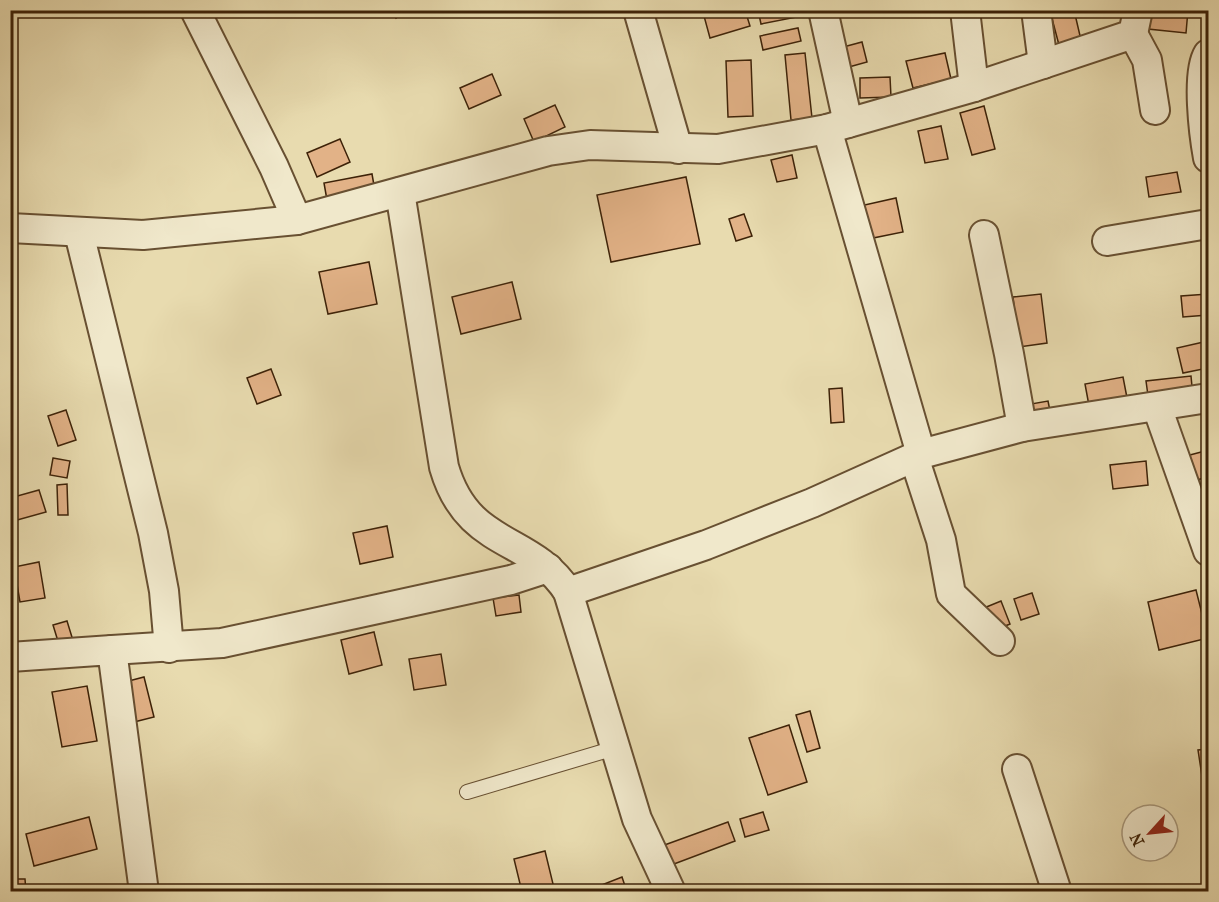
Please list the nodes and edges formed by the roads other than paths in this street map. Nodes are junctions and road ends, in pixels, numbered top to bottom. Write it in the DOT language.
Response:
graph roads {
  1 [pos="195,10"];
  2 [pos="638,10"];
  3 [pos="823,10"];
  4 [pos="965,10"];
  5 [pos="1036,10"];
  6 [pos="1136,22"];
  7 [pos="1209,54"];
  8 [pos="1043,64"];
  9 [pos="974,87"];
  10 [pos="1155,110"];
  11 [pos="837,126"];
  12 [pos="678,149"];
  13 [pos="1209,159"];
  14 [pos="400,192"];
  15 [pos="297,220"];
  16 [pos="1209,224"];
  17 [pos="10,228"];
  18 [pos="79,233"];
  19 [pos="984,235"];
  20 [pos="1107,241"];
  21 [pos="1209,398"];
  22 [pos="1157,407"];
  23 [pos="1022,427"];
  24 [pos="918,456"];
  25 [pos="1209,551"];
  26 [pos="548,568"];
  27 [pos="568,592"];
  28 [pos="1000,641"];
  29 [pos="169,648"];
  30 [pos="112,650"];
  31 [pos="10,657"];
  32 [pos="615,748"];
  33 [pos="1017,769"];
  34 [pos="466,792"];
  35 [pos="144,891"];
  36 [pos="671,891"];
  37 [pos="1058,891"];
  1 -- 15 [label="street"];
  2 -- 12 [label="street"];
  3 -- 11 [label="street"];
  4 -- 9 [label="street"];
  5 -- 8 [label="street"];
  6 -- 8 [label="street"];
  6 -- 10 [label="street"];
  7 -- 13 [label="street"];
  8 -- 9 [label="street"];
  9 -- 11 [label="street"];
  11 -- 12 [label="street"];
  11 -- 24 [label="street"];
  12 -- 14 [label="street"];
  14 -- 15 [label="street"];
  14 -- 26 [label="street"];
  15 -- 18 [label="street"];
  16 -- 20 [label="street"];
  17 -- 18 [label="street"];
  18 -- 29 [label="street"];
  19 -- 23 [label="street"];
  21 -- 22 [label="street"];
  22 -- 23 [label="street"];
  22 -- 25 [label="street"];
  23 -- 24 [label="street"];
  24 -- 27 [label="street"];
  24 -- 28 [label="street"];
  26 -- 27 [label="street"];
  26 -- 29 [label="street"];
  27 -- 32 [label="street"];
  29 -- 30 [label="street"];
  30 -- 31 [label="street"];
  30 -- 35 [label="street"];
  32 -- 34 [label="lane"];
  32 -- 36 [label="street"];
  33 -- 37 [label="street"];
}
